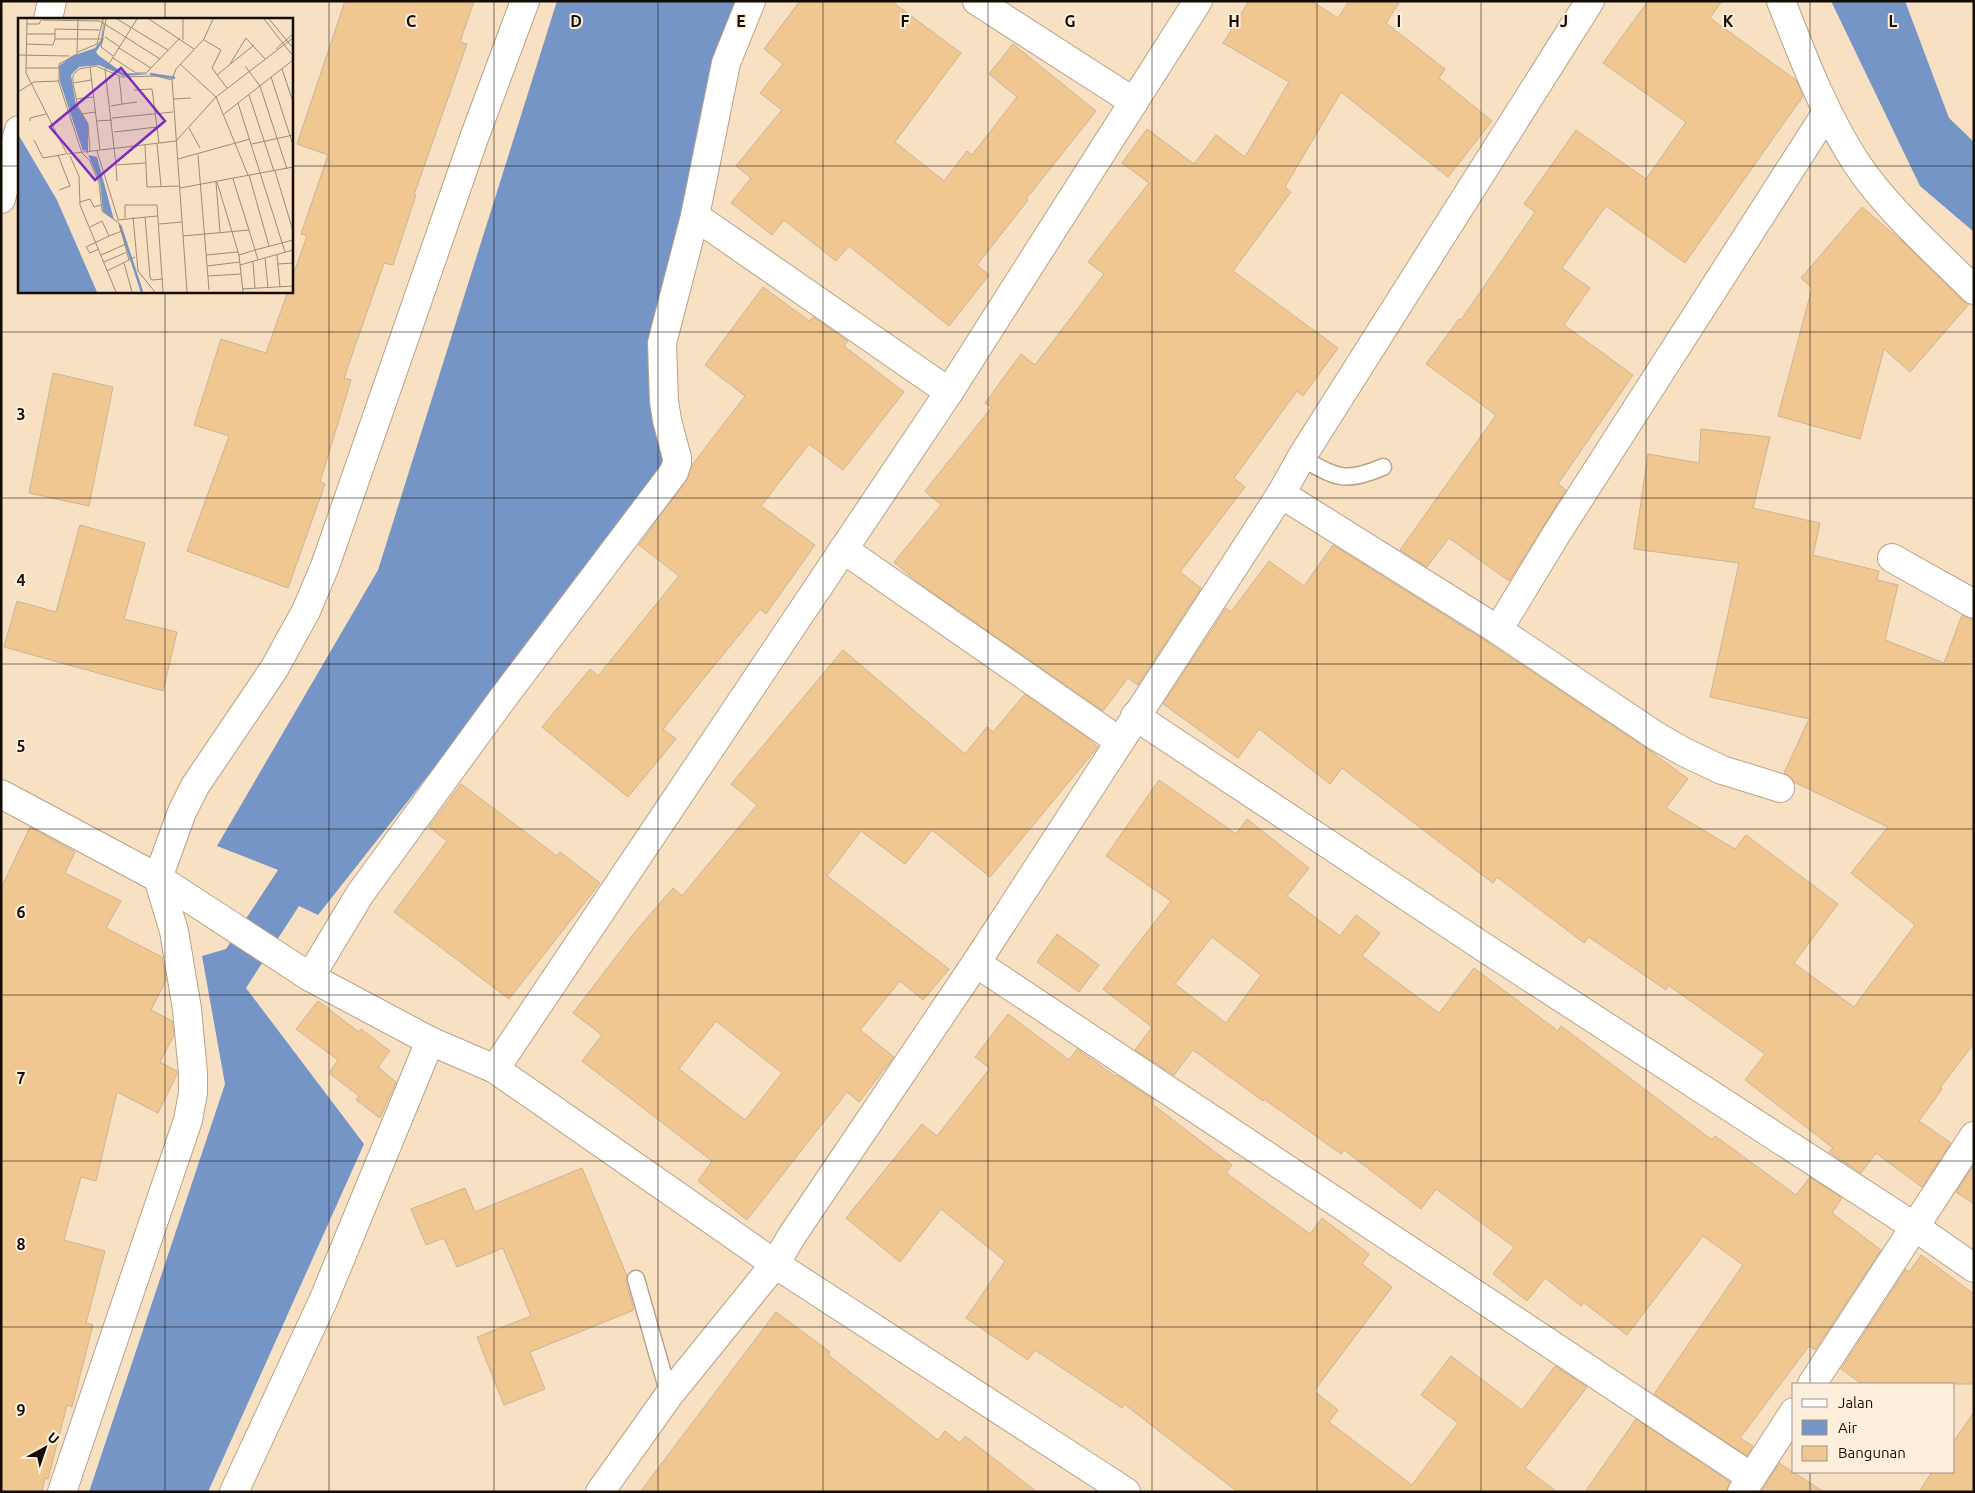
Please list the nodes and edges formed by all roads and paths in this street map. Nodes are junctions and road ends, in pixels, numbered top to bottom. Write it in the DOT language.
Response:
graph roads {
  1 [pos="52,1"];
  2 [pos="525,1"];
  3 [pos="751,1"];
  4 [pos="977,1"];
  5 [pos="1198,1"];
  6 [pos="1590,1"];
  7 [pos="1781,1"];
  8 [pos="48,18"];
  9 [pos="1134,102"];
  10 [pos="1827,112"];
  11 [pos="12,138"];
  12 [pos="1,199"];
  13 [pos="694,216"];
  14 [pos="1974,290"];
  15 [pos="949,392"];
  16 [pos="1301,458"];
  17 [pos="1383,467"];
  18 [pos="1281,494"];
  19 [pos="843,549"];
  20 [pos="1892,558"];
  21 [pos="1974,604"];
  22 [pos="1498,630"];
  23 [pos="1135,716"];
  24 [pos="1119,741"];
  25 [pos="1780,788"];
  26 [pos="1,794"];
  27 [pos="158,878"];
  28 [pos="976,963"];
  29 [pos="301,971"];
  30 [pos="430,1042"];
  31 [pos="495,1069"];
  32 [pos="1974,1136"];
  33 [pos="1916,1227"];
  34 [pos="775,1264"];
  35 [pos="1974,1268"];
  36 [pos="636,1279"];
  37 [pos="1813,1383"];
  38 [pos="670,1395"];
  39 [pos="1792,1415"];
  40 [pos="1746,1484"];
  41 [pos="62,1492"];
  42 [pos="234,1492"];
  43 [pos="600,1492"];
  44 [pos="1126,1492"];
  1 -- 8 [label="street"];
  2 -- 27 [label="street"];
  3 -- 13 [label="street"];
  4 -- 9 [label="street"];
  5 -- 9 [label="street"];
  6 -- 16 [label="street"];
  7 -- 10 [label="street"];
  9 -- 15 [label="street"];
  10 -- 14 [label="street"];
  10 -- 22 [label="street"];
  11 -- 12 [label="street"];
  13 -- 15 [label="street"];
  13 -- 29 [label="street"];
  15 -- 19 [label="street"];
  16 -- 17 [label="lane"];
  16 -- 18 [label="street"];
  18 -- 22 [label="street"];
  18 -- 23 [label="street"];
  19 -- 24 [label="street"];
  19 -- 31 [label="street"];
  20 -- 21 [label="street"];
  22 -- 25 [label="street"];
  23 -- 24 [label="street"];
  23 -- 33 [label="street"];
  24 -- 28 [label="street"];
  26 -- 27 [label="street"];
  27 -- 29 [label="street"];
  27 -- 41 [label="street"];
  28 -- 34 [label="street"];
  28 -- 40 [label="street"];
  29 -- 30 [label="street"];
  30 -- 31 [label="street"];
  30 -- 42 [label="street"];
  31 -- 34 [label="street"];
  32 -- 33 [label="street"];
  33 -- 35 [label="street"];
  33 -- 37 [label="street"];
  34 -- 38 [label="street"];
  34 -- 44 [label="street"];
  36 -- 38 [label="lane"];
  38 -- 43 [label="street"];
  39 -- 40 [label="street"];
}
